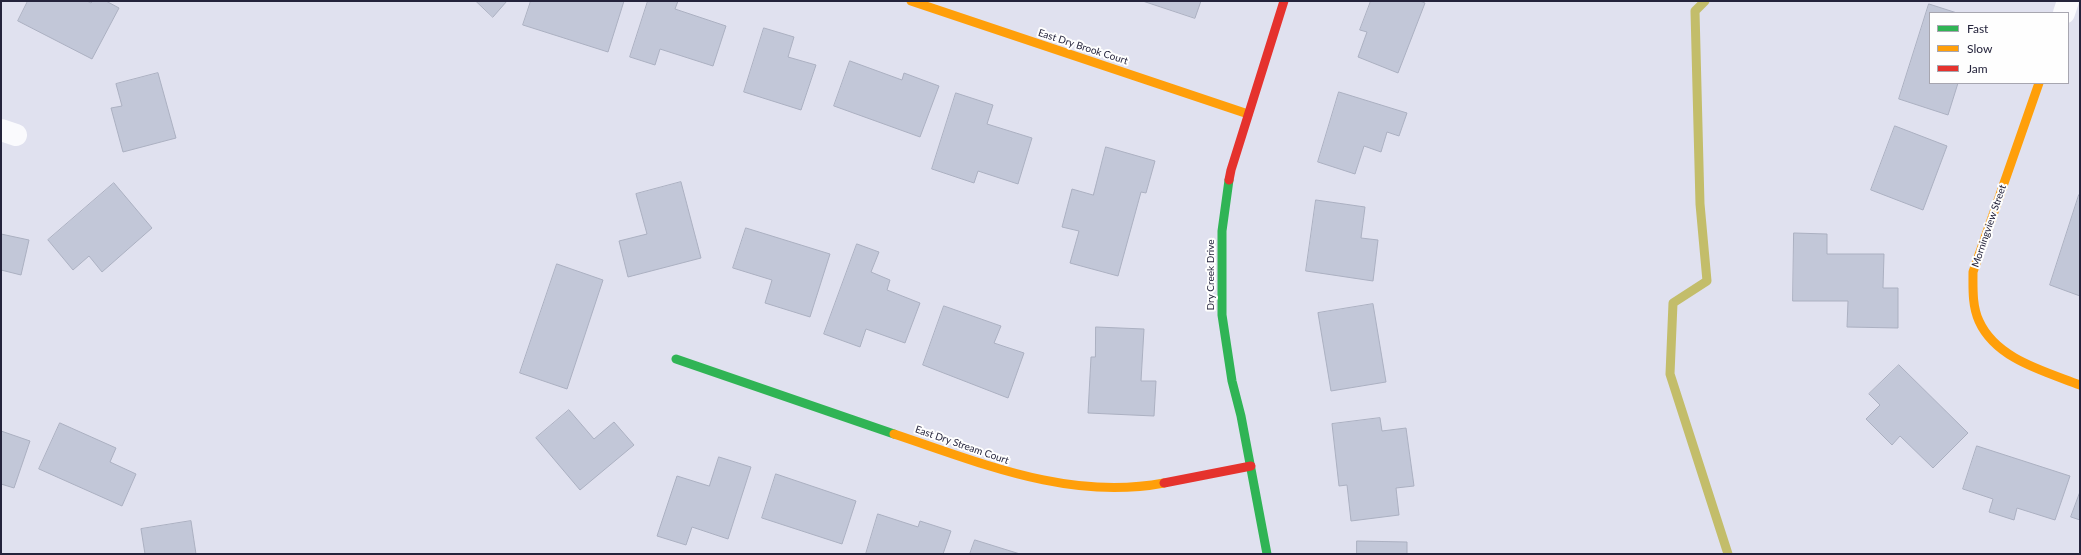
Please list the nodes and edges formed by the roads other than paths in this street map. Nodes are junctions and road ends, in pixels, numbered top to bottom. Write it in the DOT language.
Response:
graph roads {
  1 [pos="911,1"];
  2 [pos="1284,1"];
  3 [pos="2068,1"];
  4 [pos="2064,12"];
  5 [pos="2039,84"];
  6 [pos="1248,114"];
  7 [pos="676,359"];
  8 [pos="2080,385"];
  9 [pos="1251,466"];
  10 [pos="1267,554"];
  1 -- 6 [label="street, East Dry Brook Court"];
  2 -- 6 [label="street, Dry Creek Drive"];
  3 -- 4 [label="street"];
  5 -- 8 [label="street, Morningview Street"];
  6 -- 9 [label="street, Dry Creek Drive"];
  7 -- 9 [label="street, East Dry Stream Court"];
  9 -- 10 [label="street, Dry Creek Drive"];
}
